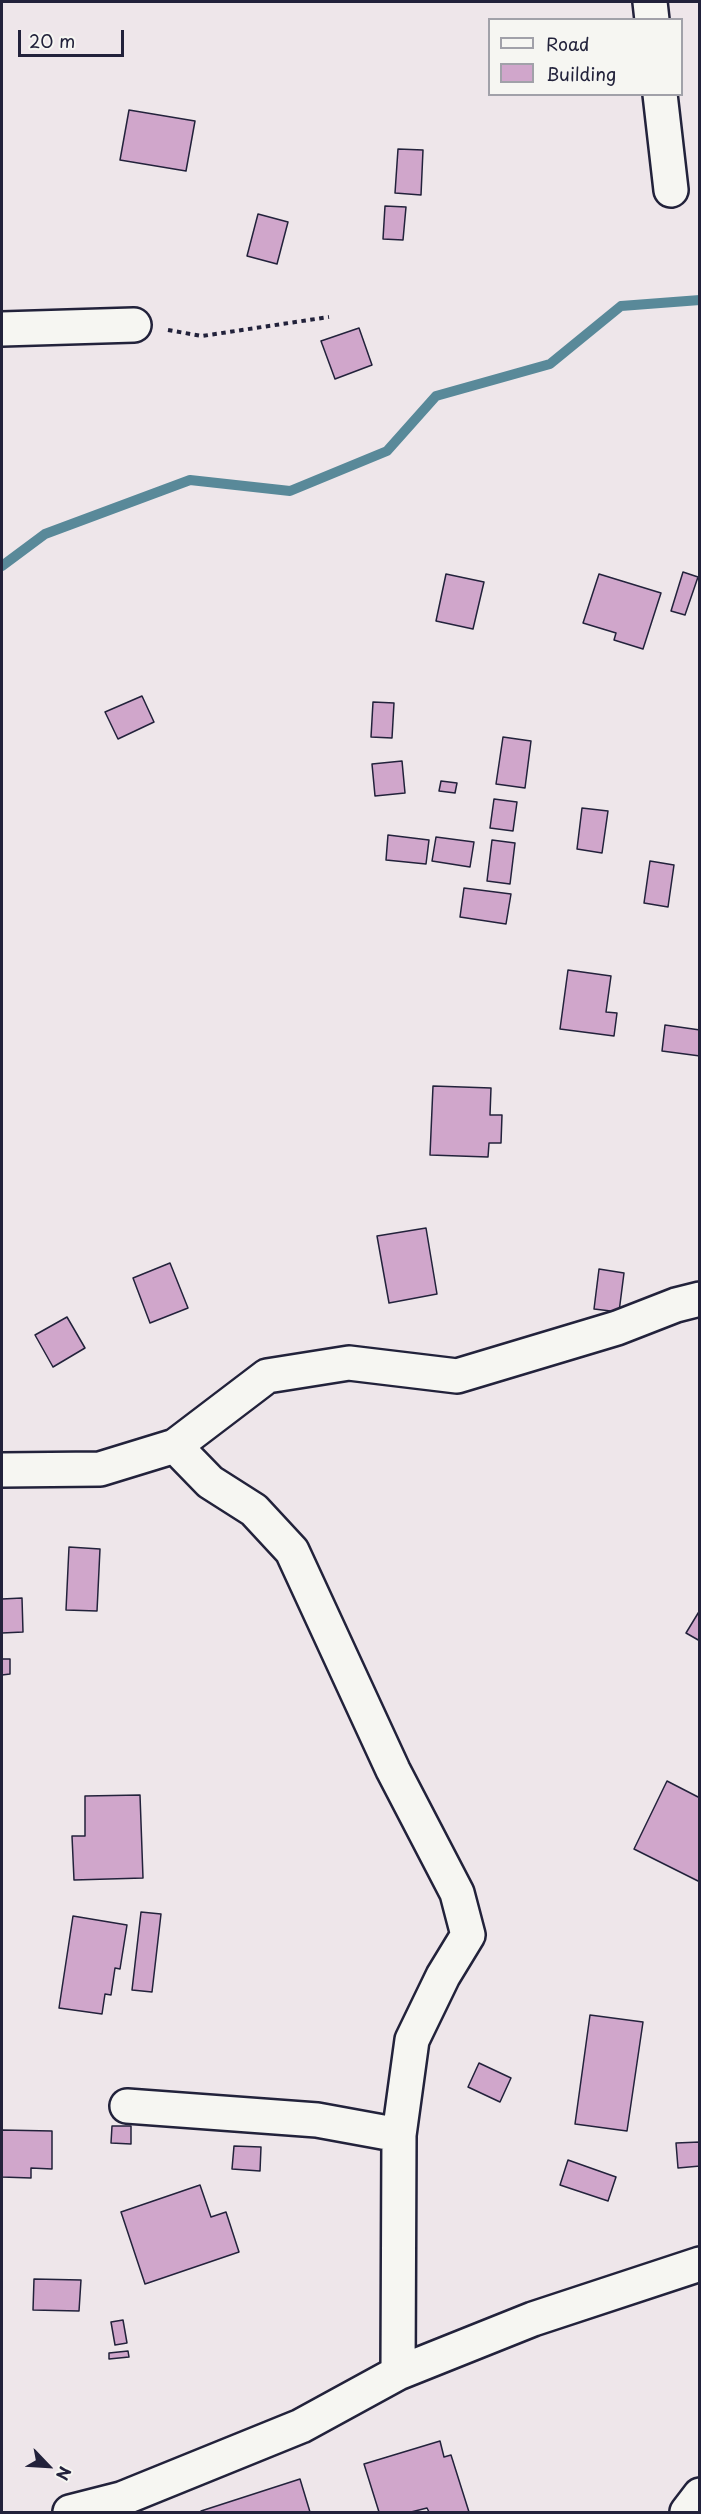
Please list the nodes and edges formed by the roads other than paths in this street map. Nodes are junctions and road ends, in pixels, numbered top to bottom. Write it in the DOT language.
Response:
graph roads {
  1 [pos="650,2"];
  2 [pos="652,18"];
  3 [pos="660,96"];
  4 [pos="671,190"];
  5 [pos="134,325"];
  6 [pos="2,329"];
  7 [pos="699,1299"];
  8 [pos="175,1446"];
  9 [pos="2,1470"];
  10 [pos="127,2106"];
  11 [pos="399,2135"];
  12 [pos="699,2264"];
  13 [pos="398,2373"];
  14 [pos="699,2495"];
  15 [pos="70,2512"];
  16 [pos="687,2512"];
  1 -- 2 [label="street"];
  3 -- 4 [label="street"];
  5 -- 6 [label="street"];
  7 -- 8 [label="street"];
  8 -- 9 [label="street"];
  8 -- 11 [label="street"];
  10 -- 11 [label="street"];
  11 -- 13 [label="street"];
  12 -- 13 [label="street"];
  13 -- 15 [label="street"];
  14 -- 16 [label="street"];
}
